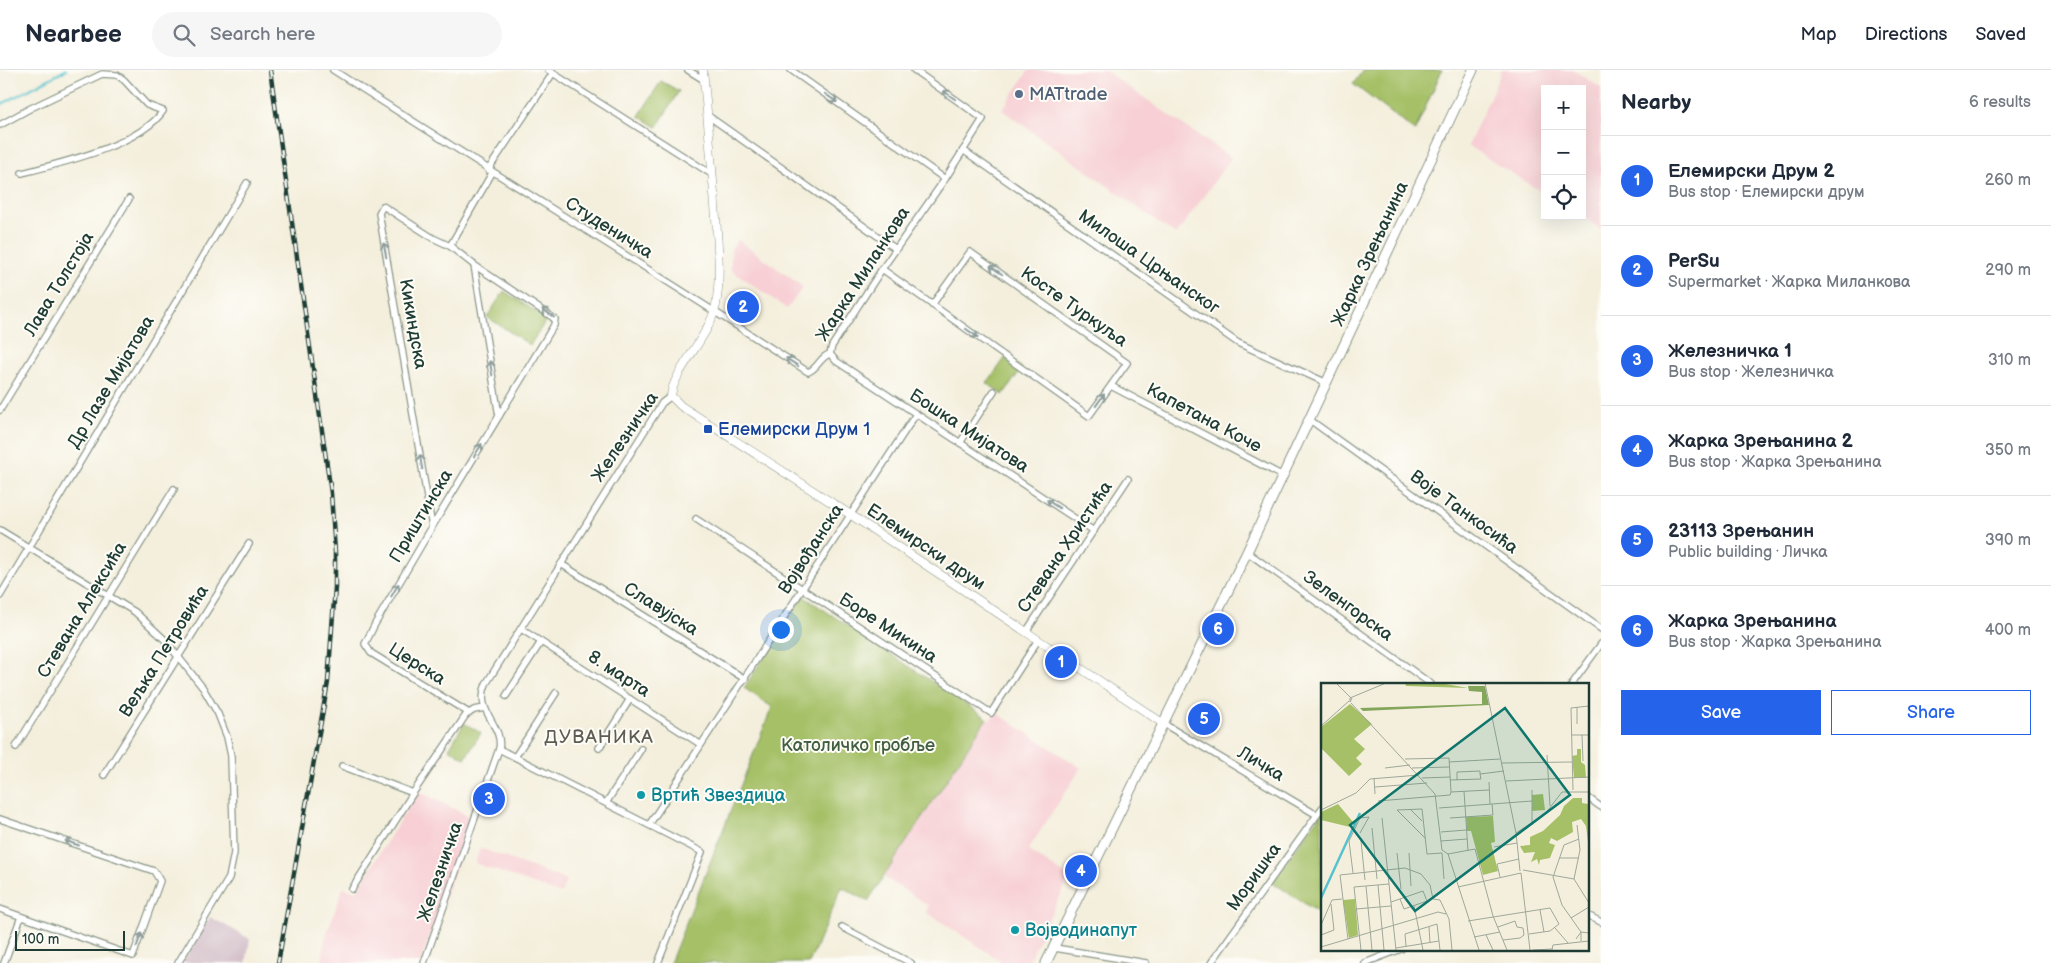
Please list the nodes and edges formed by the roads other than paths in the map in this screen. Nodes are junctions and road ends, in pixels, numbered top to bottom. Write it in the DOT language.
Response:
graph roads {
  1 [pos="333,70"];
  2 [pos="688,70"];
  3 [pos="703,70"];
  4 [pos="791,70"];
  5 [pos="914,70"];
  6 [pos="1473,70"];
  7 [pos="550,72"];
  8 [pos="704,80"];
  9 [pos="707,115"];
  10 [pos="0,126"];
  11 [pos="963,150"];
  12 [pos="490,171"];
  13 [pos="22,174"];
  14 [pos="713,175"];
  15 [pos="945,179"];
  16 [pos="247,183"];
  17 [pos="129,199"];
  18 [pos="450,246"];
  19 [pos="896,249"];
  20 [pos="474,265"];
  21 [pos="882,269"];
  22 [pos="932,304"];
  23 [pos="714,311"];
  24 [pos="830,354"];
  25 [pos="1327,383"];
  26 [pos="1110,386"];
  27 [pos="994,390"];
  28 [pos="671,396"];
  29 [pos="0,410"];
  30 [pos="916,414"];
  31 [pos="499,416"];
  32 [pos="1310,420"];
  33 [pos="960,443"];
  34 [pos="1283,476"];
  35 [pos="1128,479"];
  36 [pos="174,489"];
  37 [pos="851,515"];
  38 [pos="696,519"];
  39 [pos="432,527"];
  40 [pos="0,530"];
  41 [pos="1094,531"];
  42 [pos="249,544"];
  43 [pos="29,548"];
  44 [pos="1247,552"];
  45 [pos="561,564"];
  46 [pos="803,590"];
  47 [pos="109,595"];
  48 [pos="0,596"];
  49 [pos="521,629"];
  50 [pos="1601,629"];
  51 [pos="370,632"];
  52 [pos="1026,632"];
  53 [pos="1038,640"];
  54 [pos="541,642"];
  55 [pos="1601,644"];
  56 [pos="179,656"];
  57 [pos="745,679"];
  58 [pos="1430,683"];
  59 [pos="1573,683"];
  60 [pos="556,693"];
  61 [pos="506,696"];
  62 [pos="630,699"];
  63 [pos="485,708"];
  64 [pos="469,713"];
  65 [pos="1164,724"];
  66 [pos="700,744"];
  67 [pos="16,747"];
  68 [pos="598,748"];
  69 [pos="499,749"];
  70 [pos="640,749"];
  71 [pos="515,757"];
  72 [pos="342,766"];
  73 [pos="104,775"];
  74 [pos="413,793"];
  75 [pos="1588,798"];
  76 [pos="606,803"];
  77 [pos="1601,807"];
  78 [pos="1321,809"];
  79 [pos="1317,815"];
  80 [pos="0,818"];
  81 [pos="649,825"];
  82 [pos="352,889"];
  83 [pos="0,910"];
  84 [pos="1588,916"];
  85 [pos="21,917"];
  86 [pos="1601,922"];
  87 [pos="842,927"];
  88 [pos="1054,948"];
  89 [pos="1398,950"];
  90 [pos="4,963"];
  91 [pos="178,963"];
  92 [pos="424,963"];
  93 [pos="658,963"];
  94 [pos="911,963"];
  95 [pos="1046,963"];
  96 [pos="1146,963"];
  97 [pos="1211,963"];
  98 [pos="1365,963"];
  1 -- 12 [label="street, Студеничка"];
  2 -- 8 [label="street"];
  3 -- 8 [label="street, Железничка"];
  4 -- 15 [label="street, one-way"];
  11 -- 5 [label="street, Жарка Миланкова, one-way"];
  6 -- 25 [label="main road, Жарка Зрењанина"];
  7 -- 12 [label="street"];
  7 -- 14 [label="street"];
  8 -- 9 [label="street, Железничка"];
  9 -- 14 [label="street, Железничка"];
  9 -- 19 [label="street"];
  10 -- 13 [label="street"];
  11 -- 15 [label="street, Жарка Миланкова"];
  11 -- 25 [label="street, Милоша Црњанског"];
  12 -- 18 [label="street"];
  12 -- 23 [label="street, Студеничка"];
  14 -- 23 [label="street, Железничка"];
  15 -- 19 [label="street, Жарка Миланкова"];
  16 -- 43 [label="street, Др Лазе Мијатова"];
  17 -- 29 [label="street, Лава Толстоја"];
  18 -- 20 [label="street, Приштинска"];
  39 -- 18 [label="street, Кикиндска, one-way"];
  19 -- 21 [label="street, Жарка Миланкова"];
  31 -- 20 [label="street, one-way"];
  31 -- 20 [label="street, Приштинска, one-way"];
  21 -- 22 [label="street, Косте Туркуља"];
  21 -- 24 [label="street, Жарка Миланкова"];
  22 -- 26 [label="street, Косте Туркуља, one-way"];
  26 -- 22 [label="street, Косте Туркуља, one-way"];
  24 -- 23 [label="street, Жарка Миланкова, one-way"];
  23 -- 28 [label="street, Железничка"];
  24 -- 30 [label="street, Бошка Мијатова"];
  25 -- 32 [label="main road, Жарка Зрењанина"];
  26 -- 34 [label="street, Капетана Коче"];
  27 -- 33 [label="street"];
  28 -- 37 [label="street, Елемирски друм"];
  28 -- 45 [label="street, Железничка"];
  30 -- 33 [label="street, Бошка Мијатова"];
  30 -- 37 [label="street, Војвођанска"];
  39 -- 31 [label="street, Приштинска, one-way"];
  32 -- 34 [label="main road, Жарка Зрењанина"];
  32 -- 50 [label="street, Воје Танкосића"];
  41 -- 33 [label="street, Бошка Мијатова, one-way"];
  34 -- 44 [label="main road, Жарка Зрењанина"];
  35 -- 41 [label="street, Стевана Христића"];
  36 -- 47 [label="street, Стевана Алексића"];
  37 -- 46 [label="street, Војвођанска"];
  37 -- 52 [label="street, Елемирски друм"];
  38 -- 46 [label="street, Боре Микина"];
  51 -- 39 [label="street, Приштинска, one-way"];
  40 -- 43 [label="street"];
  41 -- 52 [label="street, Стевана Христића"];
  42 -- 56 [label="street, Вељка Петровића"];
  43 -- 47 [label="street"];
  43 -- 48 [label="street, Др Лазе Мијатова"];
  44 -- 58 [label="street, Зеленгорска"];
  44 -- 65 [label="main road, Жарка Зрењанина"];
  45 -- 49 [label="street, Железничка"];
  45 -- 57 [label="street, Славујска"];
  46 -- 53 [label="street, Боре Микина"];
  46 -- 57 [label="street, Војвођанска"];
  47 -- 56 [label="street"];
  47 -- 67 [label="street, Стевана Алексића"];
  49 -- 54 [label="street, 8. марта"];
  49 -- 63 [label="street, Железничка"];
  51 -- 64 [label="street, Церска"];
  52 -- 53 [label="street, Елемирски друм"];
  53 -- 65 [label="street, Елемирски друм"];
  54 -- 61 [label="street"];
  54 -- 62 [label="street, 8. марта"];
  55 -- 59 [label="street"];
  56 -- 73 [label="street, Вељка Петровића"];
  56 -- 91 [label="street"];
  57 -- 66 [label="street, Војвођанска"];
  60 -- 71 [label="street"];
  62 -- 66 [label="street, 8. марта"];
  62 -- 68 [label="street"];
  63 -- 64 [label="street"];
  63 -- 69 [label="street, Железничка"];
  64 -- 74 [label="street"];
  65 -- 79 [label="street, Личка"];
  65 -- 88 [label="main road, Жарка Зрењанина"];
  66 -- 81 [label="street, Војвођанска"];
  69 -- 71 [label="street"];
  69 -- 92 [label="street, Железничка"];
  70 -- 76 [label="street"];
  71 -- 76 [label="street"];
  72 -- 74 [label="street"];
  74 -- 82 [label="street"];
  75 -- 77 [label="street"];
  76 -- 81 [label="street"];
  78 -- 79 [label="street, Моришка"];
  79 -- 97 [label="street, Моришка"];
  85 -- 80 [label="street, one-way"];
  81 -- 93 [label="street"];
  83 -- 85 [label="street"];
  84 -- 86 [label="street"];
  85 -- 90 [label="street"];
  87 -- 94 [label="street"];
  88 -- 95 [label="main road, Жарка Зрењанина"];
  88 -- 96 [label="street"];
  89 -- 98 [label="street"];
}
